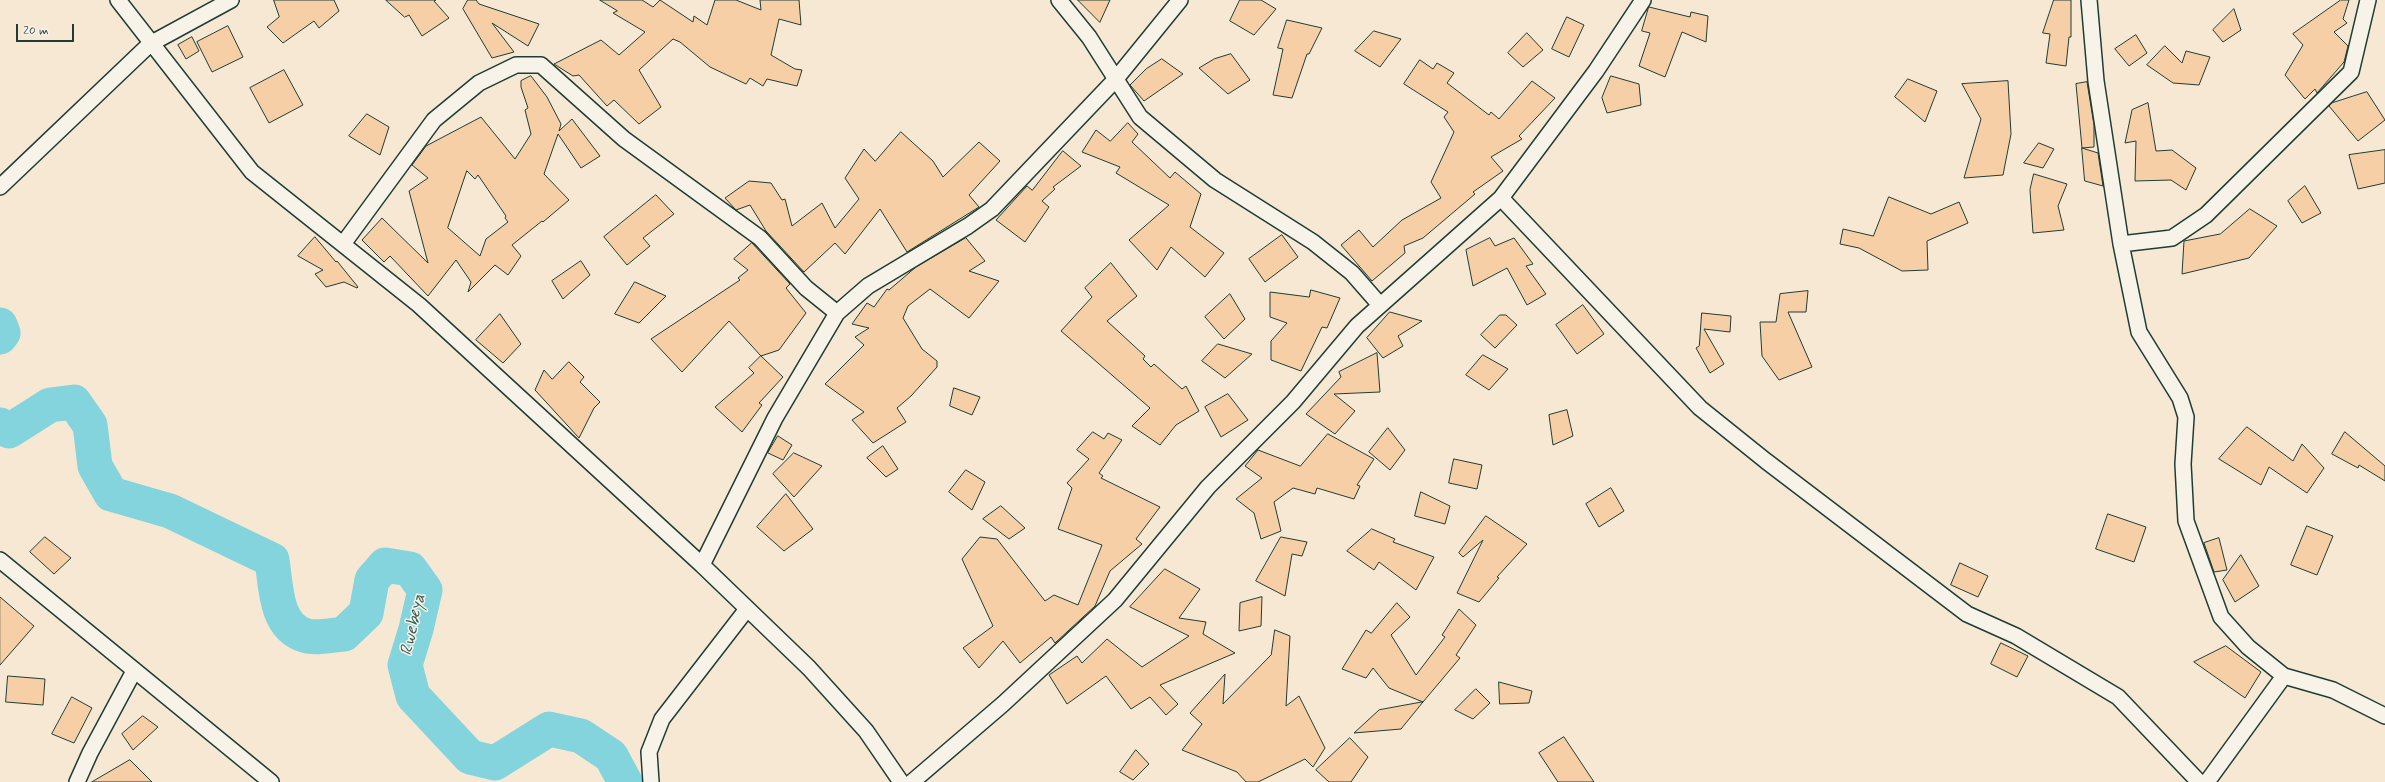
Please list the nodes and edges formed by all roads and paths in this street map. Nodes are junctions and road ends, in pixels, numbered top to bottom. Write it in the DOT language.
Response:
graph roads {
  1 [pos="118,0"];
  2 [pos="231,0"];
  3 [pos="1059,0"];
  4 [pos="1180,0"];
  5 [pos="1643,0"];
  6 [pos="2089,0"];
  7 [pos="2368,0"];
  8 [pos="150,44"];
  9 [pos="1115,80"];
  10 [pos="0,187"];
  11 [pos="1501,198"];
  12 [pos="343,244"];
  13 [pos="2121,244"];
  14 [pos="1380,305"];
  15 [pos="837,313"];
  16 [pos="0,560"];
  17 [pos="702,565"];
  18 [pos="747,609"];
  19 [pos="134,671"];
  20 [pos="2284,676"];
  21 [pos="2385,716"];
  22 [pos="77,782"];
  23 [pos="271,782"];
  24 [pos="651,782"];
  25 [pos="901,782"];
  26 [pos="912,782"];
  27 [pos="2199,782"];
  28 [pos="2207,782"];
  1 -- 8 [label="street"];
  2 -- 8 [label="street"];
  3 -- 9 [label="street"];
  4 -- 9 [label="street"];
  5 -- 11 [label="street"];
  6 -- 13 [label="street"];
  7 -- 13 [label="street"];
  8 -- 10 [label="street"];
  8 -- 12 [label="street"];
  9 -- 14 [label="street"];
  9 -- 15 [label="street"];
  11 -- 14 [label="street"];
  11 -- 27 [label="street"];
  12 -- 15 [label="street"];
  12 -- 17 [label="street"];
  13 -- 20 [label="street"];
  14 -- 26 [label="street"];
  15 -- 17 [label="street"];
  16 -- 19 [label="street"];
  17 -- 18 [label="street"];
  18 -- 24 [label="street"];
  18 -- 25 [label="street"];
  19 -- 22 [label="street"];
  19 -- 23 [label="street"];
  20 -- 21 [label="street"];
  20 -- 28 [label="street"];
}
